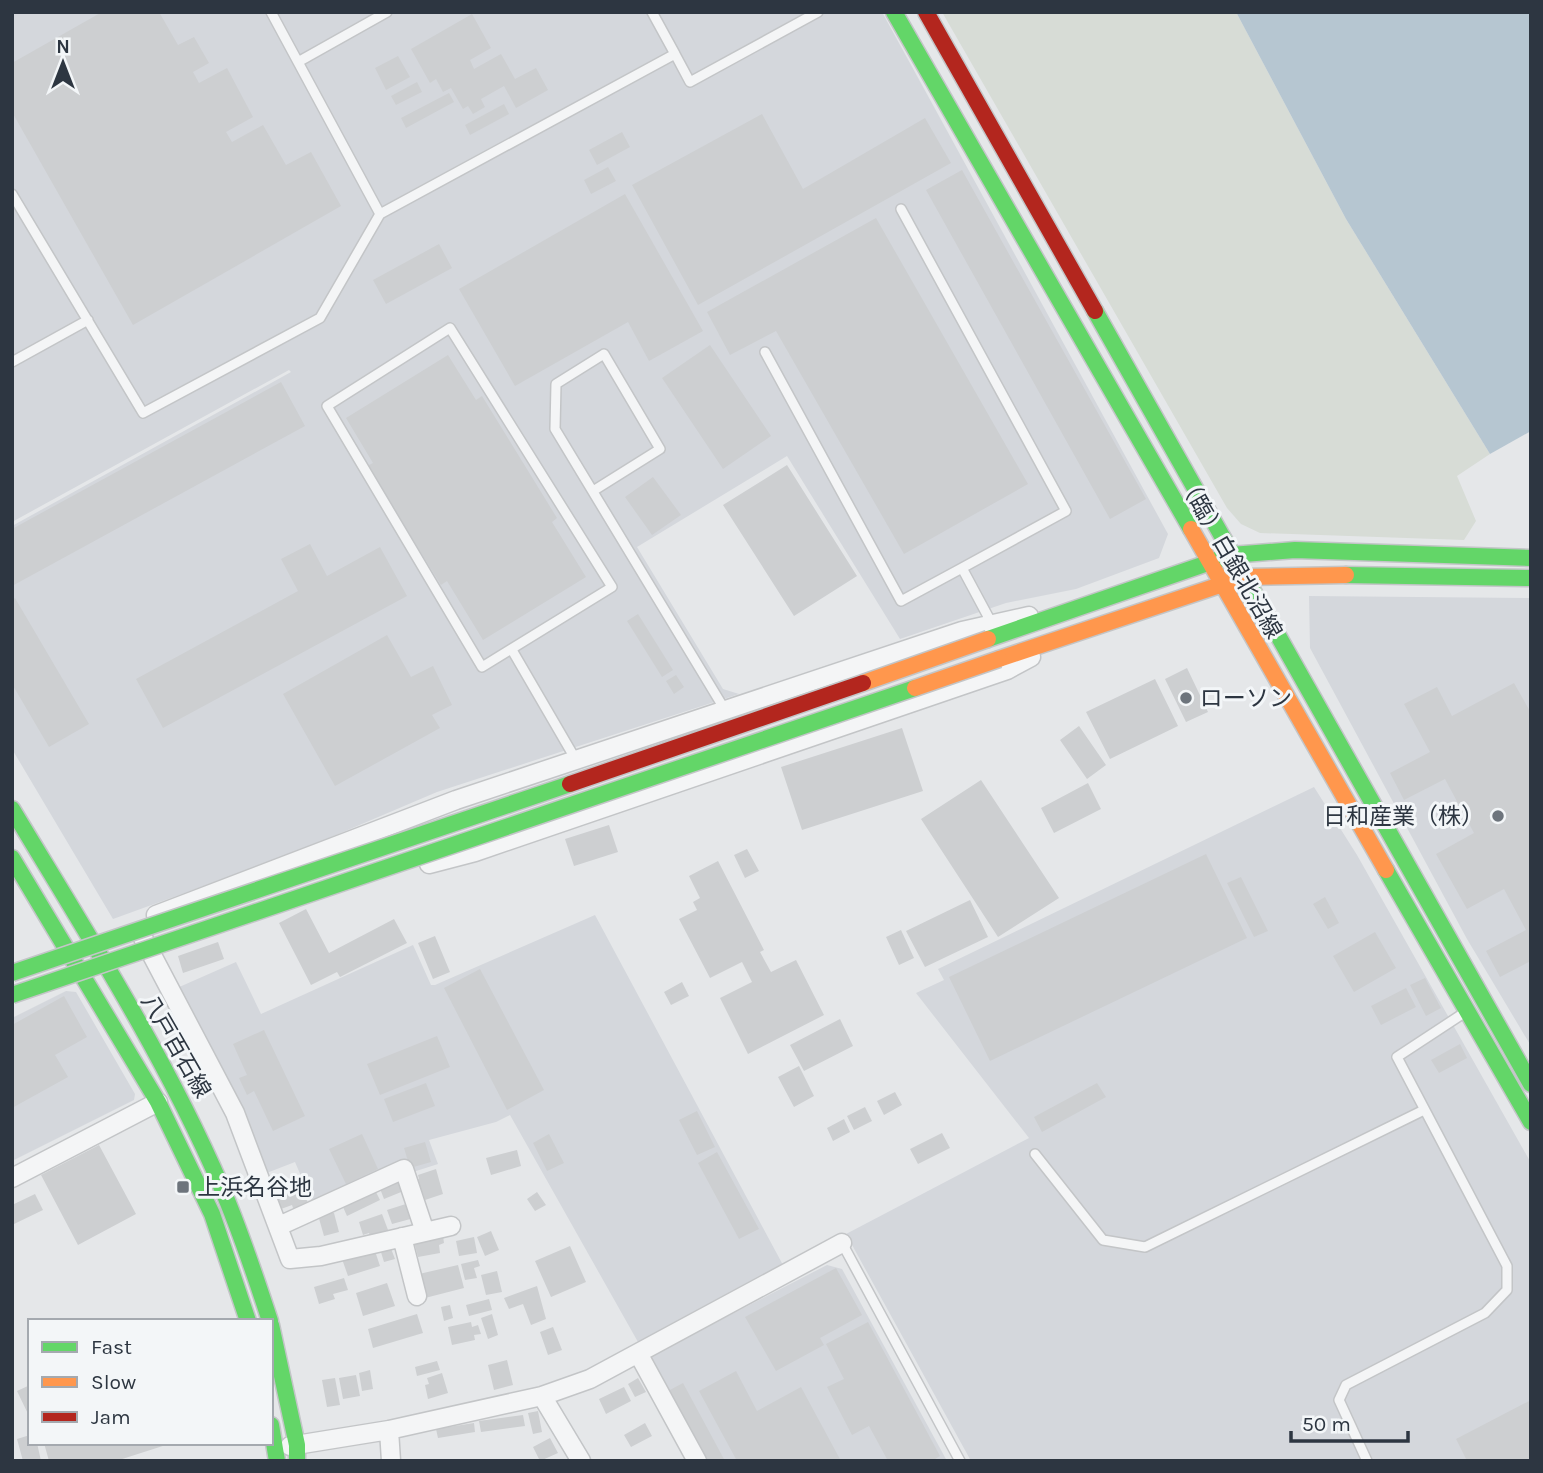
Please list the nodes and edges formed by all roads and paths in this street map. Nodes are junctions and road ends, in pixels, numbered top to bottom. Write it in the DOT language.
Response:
graph roads {
  1 [pos="271,12"];
  2 [pos="387,12"];
  3 [pos="652,12"];
  4 [pos="818,12"];
  5 [pos="894,12"];
  6 [pos="926,12"];
  7 [pos="675,54"];
  8 [pos="298,62"];
  9 [pos="12,194"];
  10 [pos="901,209"];
  11 [pos="380,214"];
  12 [pos="88,320"];
  13 [pos="765,352"];
  14 [pos="12,362"];
  15 [pos="593,491"];
  16 [pos="1231,555"];
  17 [pos="1531,558"];
  18 [pos="1208,565"];
  19 [pos="962,568"];
  20 [pos="1244,577"];
  21 [pos="1531,578"];
  22 [pos="1221,586"];
  23 [pos="1058,612"];
  24 [pos="989,630"];
  25 [pos="1068,637"];
  26 [pos="512,650"];
  27 [pos="725,710"];
  28 [pos="576,760"];
  29 [pos="12,809"];
  30 [pos="12,858"];
  31 [pos="138,925"];
  32 [pos="148,952"];
  33 [pos="99,955"];
  34 [pos="73,963"];
  35 [pos="12,973"];
  36 [pos="12,985"];
  37 [pos="12,995"];
  38 [pos="1484,1002"];
  39 [pos="1467,1011"];
  40 [pos="1531,1084"];
  41 [pos="158,1102"];
  42 [pos="1424,1110"];
  43 [pos="1531,1122"];
  44 [pos="1035,1154"];
  45 [pos="12,1178"];
  46 [pos="279,1226"];
  47 [pos="451,1226"];
  48 [pos="425,1231"];
  49 [pos="402,1237"];
  50 [pos="842,1243"];
  51 [pos="417,1296"];
  52 [pos="247,1319"];
  53 [pos="270,1319"];
  54 [pos="273,1333"];
  55 [pos="639,1355"];
  56 [pos="542,1396"];
  57 [pos="389,1430"];
  58 [pos="273,1437"];
  59 [pos="297,1453"];
  60 [pos="276,1455"];
  61 [pos="391,1461"];
  62 [pos="582,1461"];
  63 [pos="697,1461"];
  64 [pos="960,1461"];
  65 [pos="1367,1461"];
  1 -- 8 [label="lane"];
  2 -- 8 [label="lane"];
  3 -- 7 [label="lane"];
  4 -- 7 [label="lane"];
  5 -- 18 [label="street, （臨）白銀北沼線"];
  6 -- 16 [label="street, （臨）白銀北沼線"];
  7 -- 11 [label="lane"];
  8 -- 11 [label="lane"];
  9 -- 12 [label="lane"];
  10 -- 19 [label="lane"];
  11 -- 12 [label="lane"];
  12 -- 14 [label="lane"];
  13 -- 19 [label="lane"];
  15 -- 15 [label="lane"];
  15 -- 27 [label="lane"];
  16 -- 17 [label="street"];
  16 -- 18 [label="street"];
  16 -- 20 [label="street, （臨）白銀北沼線"];
  18 -- 22 [label="street, （臨）白銀北沼線"];
  18 -- 23 [label="street"];
  19 -- 24 [label="lane"];
  20 -- 21 [label="street"];
  20 -- 22 [label="street"];
  20 -- 38 [label="street, （臨）白銀北沼線"];
  22 -- 25 [label="street"];
  22 -- 39 [label="street, （臨）白銀北沼線"];
  23 -- 24 [label="street"];
  24 -- 27 [label="street"];
  24 -- 35 [label="street, bridge"];
  25 -- 32 [label="street"];
  25 -- 37 [label="street, bridge"];
  26 -- 26 [label="lane"];
  26 -- 28 [label="lane"];
  27 -- 28 [label="street"];
  28 -- 31 [label="street"];
  29 -- 33 [label="street, 八戸百石線"];
  30 -- 34 [label="street, 八戸百石線"];
  31 -- 32 [label="street"];
  31 -- 33 [label="street"];
  32 -- 33 [label="street"];
  32 -- 46 [label="street"];
  33 -- 34 [label="street"];
  33 -- 53 [label="street, 八戸百石線"];
  34 -- 36 [label="street"];
  34 -- 41 [label="street, 八戸百石線"];
  38 -- 39 [label="lane"];
  38 -- 40 [label="street, （臨）白銀北沼線"];
  39 -- 42 [label="lane"];
  39 -- 43 [label="street, （臨）白銀北沼線"];
  41 -- 45 [label="street"];
  41 -- 52 [label="street, 八戸百石線"];
  42 -- 44 [label="lane"];
  42 -- 65 [label="lane"];
  46 -- 48 [label="street"];
  46 -- 49 [label="street"];
  47 -- 48 [label="street"];
  48 -- 49 [label="street"];
  49 -- 51 [label="street"];
  50 -- 55 [label="street"];
  50 -- 64 [label="lane"];
  54 -- 59 [label="street, 八戸百石線"];
  55 -- 56 [label="street"];
  55 -- 63 [label="street"];
  56 -- 57 [label="street"];
  56 -- 62 [label="street"];
  57 -- 59 [label="street"];
  57 -- 61 [label="street"];
  58 -- 60 [label="street"];
  59 -- 60 [label="street"];
}
